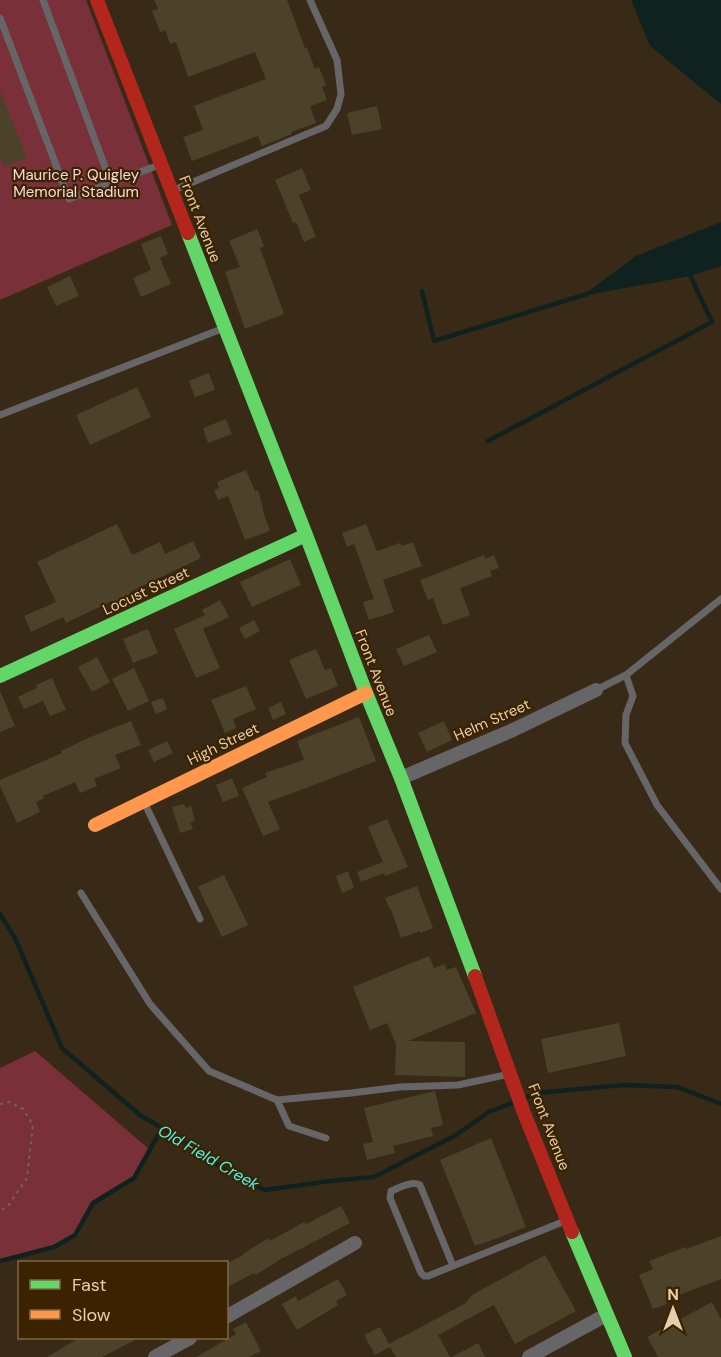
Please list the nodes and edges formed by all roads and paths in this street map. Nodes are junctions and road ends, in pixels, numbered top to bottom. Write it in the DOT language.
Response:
graph roads {
  1 [pos="43,0"];
  2 [pos="97,0"];
  3 [pos="310,0"];
  4 [pos="0,18"];
  5 [pos="161,164"];
  6 [pos="111,183"];
  7 [pos="172,191"];
  8 [pos="225,328"];
  9 [pos="0,415"];
  10 [pos="306,535"];
  11 [pos="721,599"];
  12 [pos="626,675"];
  13 [pos="0,676"];
  14 [pos="596,690"];
  15 [pos="366,693"];
  16 [pos="400,778"];
  17 [pos="143,801"];
  18 [pos="96,825"];
  19 [pos="721,889"];
  20 [pos="81,893"];
  21 [pos="200,919"];
  22 [pos="512,1074"];
  23 [pos="277,1100"];
  24 [pos="0,1104"];
  25 [pos="326,1138"];
  26 [pos="0,1210"];
  27 [pos="567,1220"];
  28 [pos="355,1243"];
  29 [pos="453,1266"];
  30 [pos="606,1315"];
  31 [pos="228,1316"];
  32 [pos="188,1339"];
  33 [pos="155,1357"];
  34 [pos="529,1357"];
  35 [pos="624,1357"];
  1 -- 6 [label="lane"];
  2 -- 5 [label="street, Front Avenue"];
  3 -- 7 [label="lane"];
  4 -- 6 [label="lane"];
  5 -- 6 [label="lane"];
  5 -- 7 [label="street, Front Avenue"];
  7 -- 8 [label="street, Front Avenue"];
  8 -- 9 [label="lane"];
  8 -- 10 [label="street, Front Avenue"];
  10 -- 13 [label="street, Locust Street"];
  10 -- 15 [label="street, Front Avenue"];
  11 -- 12 [label="lane"];
  12 -- 14 [label="lane"];
  12 -- 19 [label="lane"];
  14 -- 16 [label="street, Helm Street"];
  15 -- 16 [label="street, Front Avenue"];
  15 -- 17 [label="street, High Street"];
  16 -- 22 [label="street, Front Avenue"];
  17 -- 18 [label="street, High Street"];
  17 -- 21 [label="lane"];
  20 -- 23 [label="lane"];
  22 -- 23 [label="lane"];
  22 -- 27 [label="street, Front Avenue"];
  23 -- 25 [label="lane"];
  24 -- 26 [label="path"];
  27 -- 29 [label="lane"];
  27 -- 30 [label="street, Front Avenue"];
  28 -- 31 [label="street"];
  29 -- 29 [label="lane"];
  30 -- 34 [label="street"];
  30 -- 35 [label="street, Front Avenue"];
  32 -- 33 [label="street"];
}
